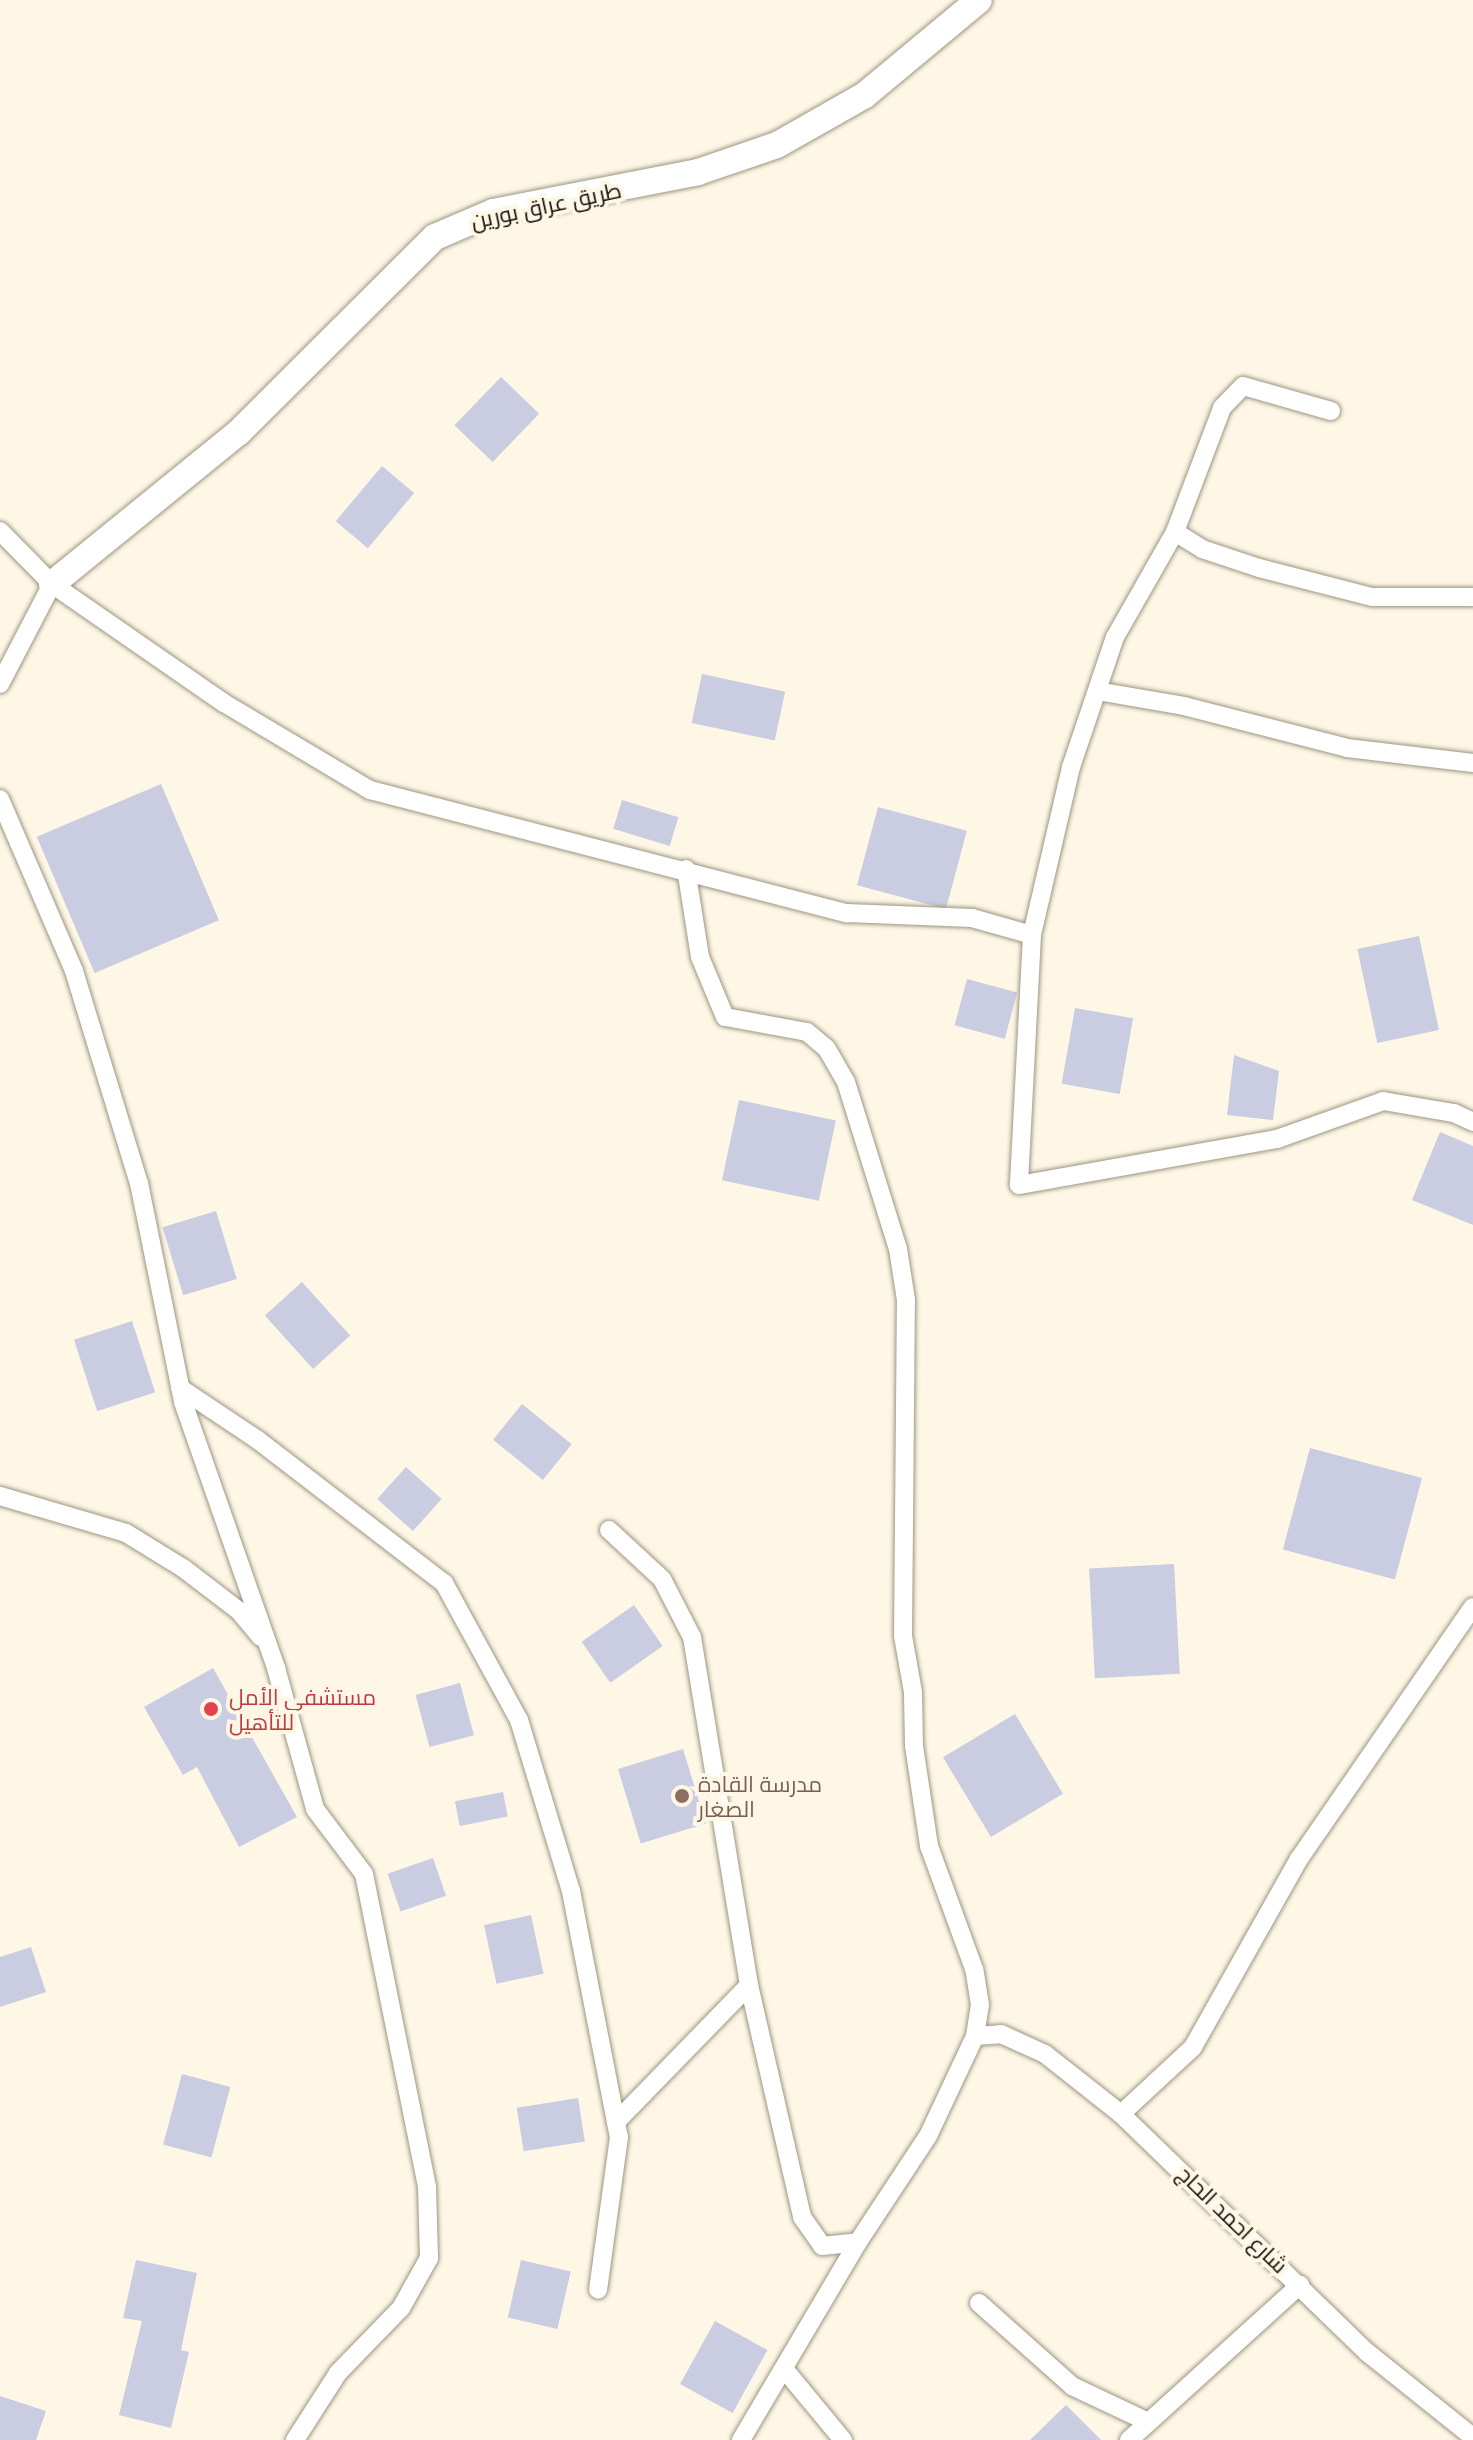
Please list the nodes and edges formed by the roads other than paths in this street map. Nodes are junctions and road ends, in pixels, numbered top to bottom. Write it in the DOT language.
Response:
graph roads {
  1 [pos="979,0"];
  2 [pos="1331,411"];
  3 [pos="0,531"];
  4 [pos="1175,532"];
  5 [pos="52,584"];
  6 [pos="1473,597"];
  7 [pos="0,684"];
  8 [pos="1097,691"];
  9 [pos="1473,763"];
  10 [pos="0,799"];
  11 [pos="686,869"];
  12 [pos="1032,935"];
  13 [pos="1473,1122"];
  14 [pos="180,1388"];
  15 [pos="0,1496"];
  16 [pos="609,1530"];
  17 [pos="1473,1607"];
  18 [pos="268,1646"];
  19 [pos="749,1985"];
  20 [pos="975,2036"];
  21 [pos="1121,2114"];
  22 [pos="616,2122"];
  23 [pos="858,2242"];
  24 [pos="1300,2285"];
  25 [pos="598,2290"];
  26 [pos="979,2303"];
  27 [pos="785,2370"];
  28 [pos="1148,2422"];
  29 [pos="1471,2438"];
  30 [pos="295,2440"];
  31 [pos="741,2440"];
  32 [pos="843,2440"];
  33 [pos="1129,2440"];
  1 -- 5 [label="street, طريق عراق بورين"];
  2 -- 4 [label="street"];
  3 -- 5 [label="street"];
  4 -- 6 [label="street"];
  4 -- 8 [label="street"];
  5 -- 7 [label="street"];
  5 -- 11 [label="street"];
  8 -- 9 [label="street"];
  8 -- 12 [label="street"];
  10 -- 14 [label="street"];
  11 -- 12 [label="street"];
  11 -- 20 [label="street"];
  12 -- 13 [label="street"];
  14 -- 18 [label="street"];
  14 -- 22 [label="street"];
  15 -- 18 [label="street"];
  16 -- 19 [label="street"];
  17 -- 21 [label="street"];
  18 -- 30 [label="street"];
  19 -- 22 [label="street"];
  19 -- 23 [label="street"];
  20 -- 21 [label="street, شارع احمد الحاج"];
  20 -- 23 [label="street"];
  21 -- 24 [label="street, شارع احمد الحاج"];
  22 -- 25 [label="street"];
  23 -- 27 [label="street"];
  24 -- 28 [label="street"];
  24 -- 29 [label="street, شارع احمد الحاج"];
  26 -- 28 [label="street"];
  27 -- 31 [label="street"];
  27 -- 32 [label="street"];
  28 -- 33 [label="street"];
}
